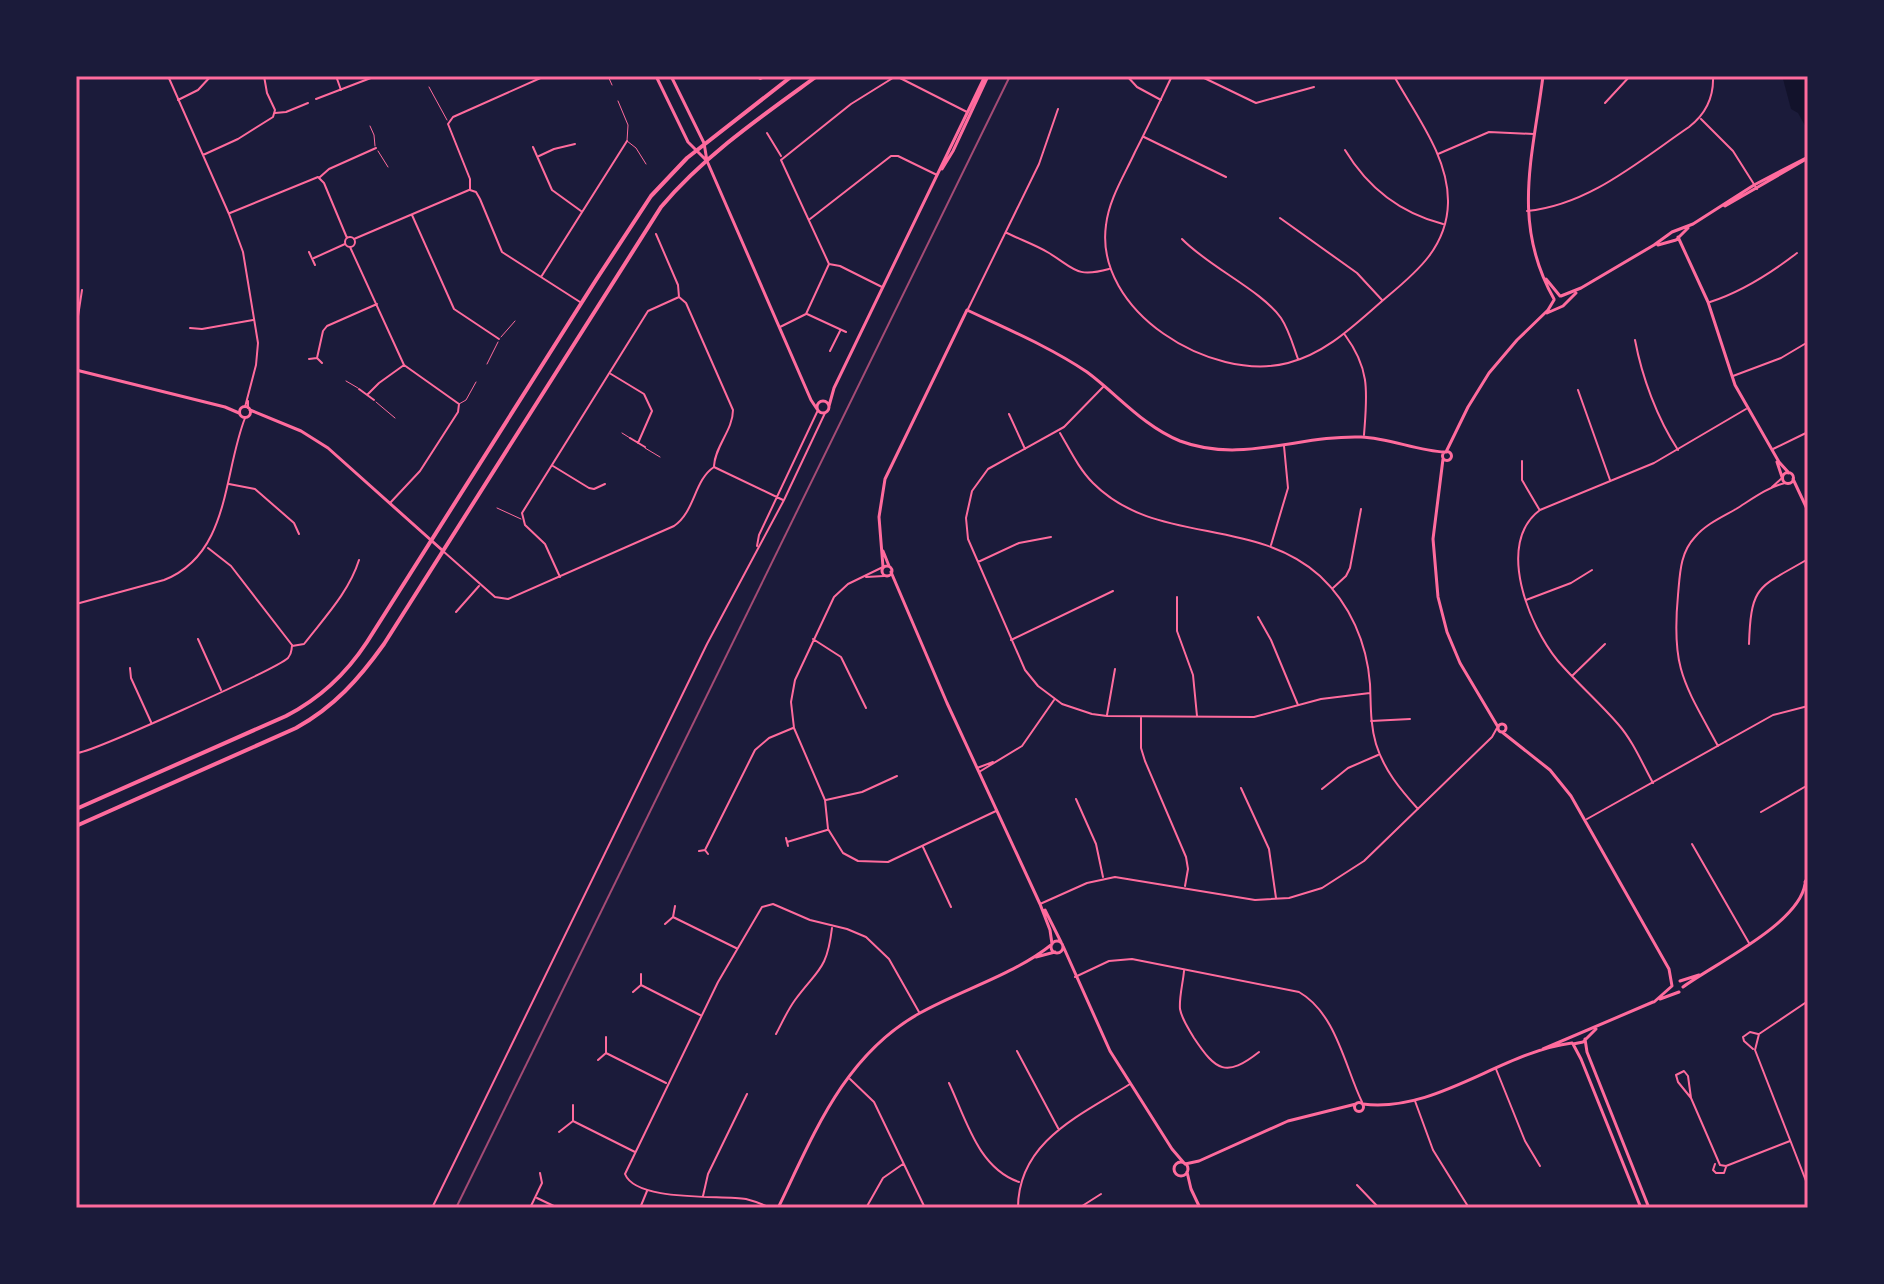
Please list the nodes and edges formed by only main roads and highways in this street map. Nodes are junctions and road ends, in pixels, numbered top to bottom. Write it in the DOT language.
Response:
graph roads {
  1 [pos="792,76"];
  2 [pos="817,76"];
  3 [pos="76,809"];
  4 [pos="76,826"];
  1 -- 3 [label="main road"];
  2 -- 4 [label="main road"];
}
